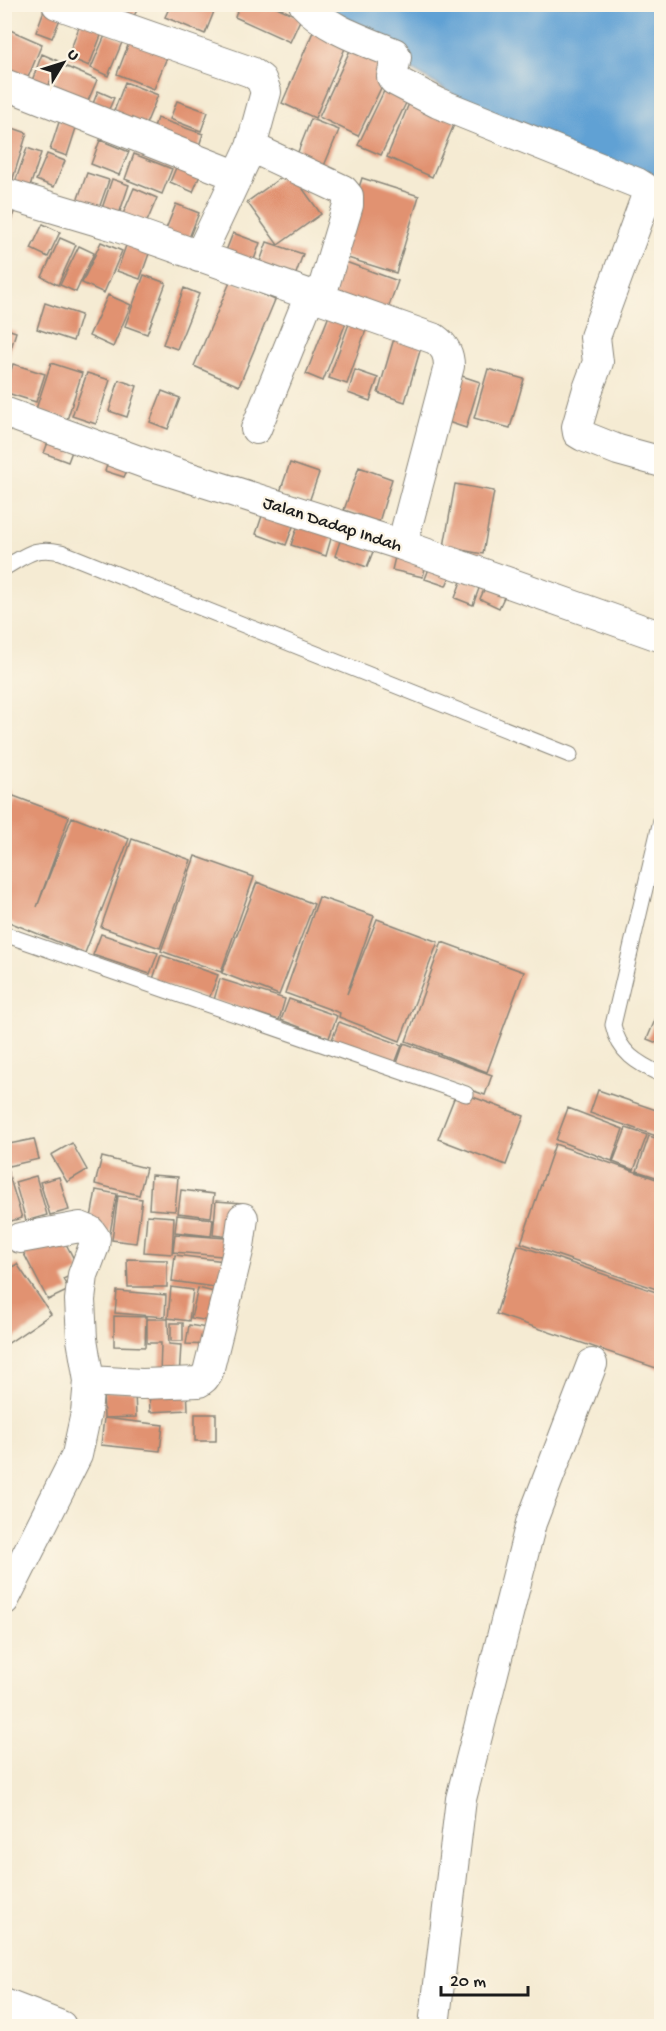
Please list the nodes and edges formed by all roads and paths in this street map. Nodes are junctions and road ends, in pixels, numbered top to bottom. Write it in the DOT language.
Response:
graph roads {
  1 [pos="57,4"];
  2 [pos="304,4"];
  3 [pos="4,84"];
  4 [pos="251,147"];
  5 [pos="238,176"];
  6 [pos="4,193"];
  7 [pos="199,257"];
  8 [pos="315,297"];
  9 [pos="4,412"];
  10 [pos="256,429"];
  11 [pos="662,462"];
  12 [pos="402,545"];
  13 [pos="4,568"];
  14 [pos="662,637"];
  15 [pos="570,755"];
  16 [pos="662,816"];
  17 [pos="4,934"];
  18 [pos="662,1075"];
  19 [pos="466,1094"];
  20 [pos="243,1218"];
  21 [pos="20,1238"];
  22 [pos="592,1364"];
  23 [pos="89,1381"];
  24 [pos="4,1600"];
  25 [pos="4,2004"];
  26 [pos="61,2026"];
  27 [pos="435,2026"];
  1 -- 4 [label="street"];
  2 -- 11 [label="street"];
  3 -- 5 [label="street"];
  4 -- 5 [label="street"];
  4 -- 8 [label="street"];
  5 -- 7 [label="street"];
  6 -- 7 [label="street"];
  7 -- 8 [label="street"];
  8 -- 10 [label="street"];
  8 -- 12 [label="street"];
  9 -- 12 [label="street, Jalan Dadap Indah"];
  12 -- 14 [label="street, Jalan Dadap Indah"];
  13 -- 15 [label="lane"];
  16 -- 18 [label="lane"];
  17 -- 19 [label="lane"];
  20 -- 23 [label="street"];
  21 -- 23 [label="street"];
  22 -- 27 [label="street"];
  23 -- 24 [label="street"];
  25 -- 26 [label="street"];
}
